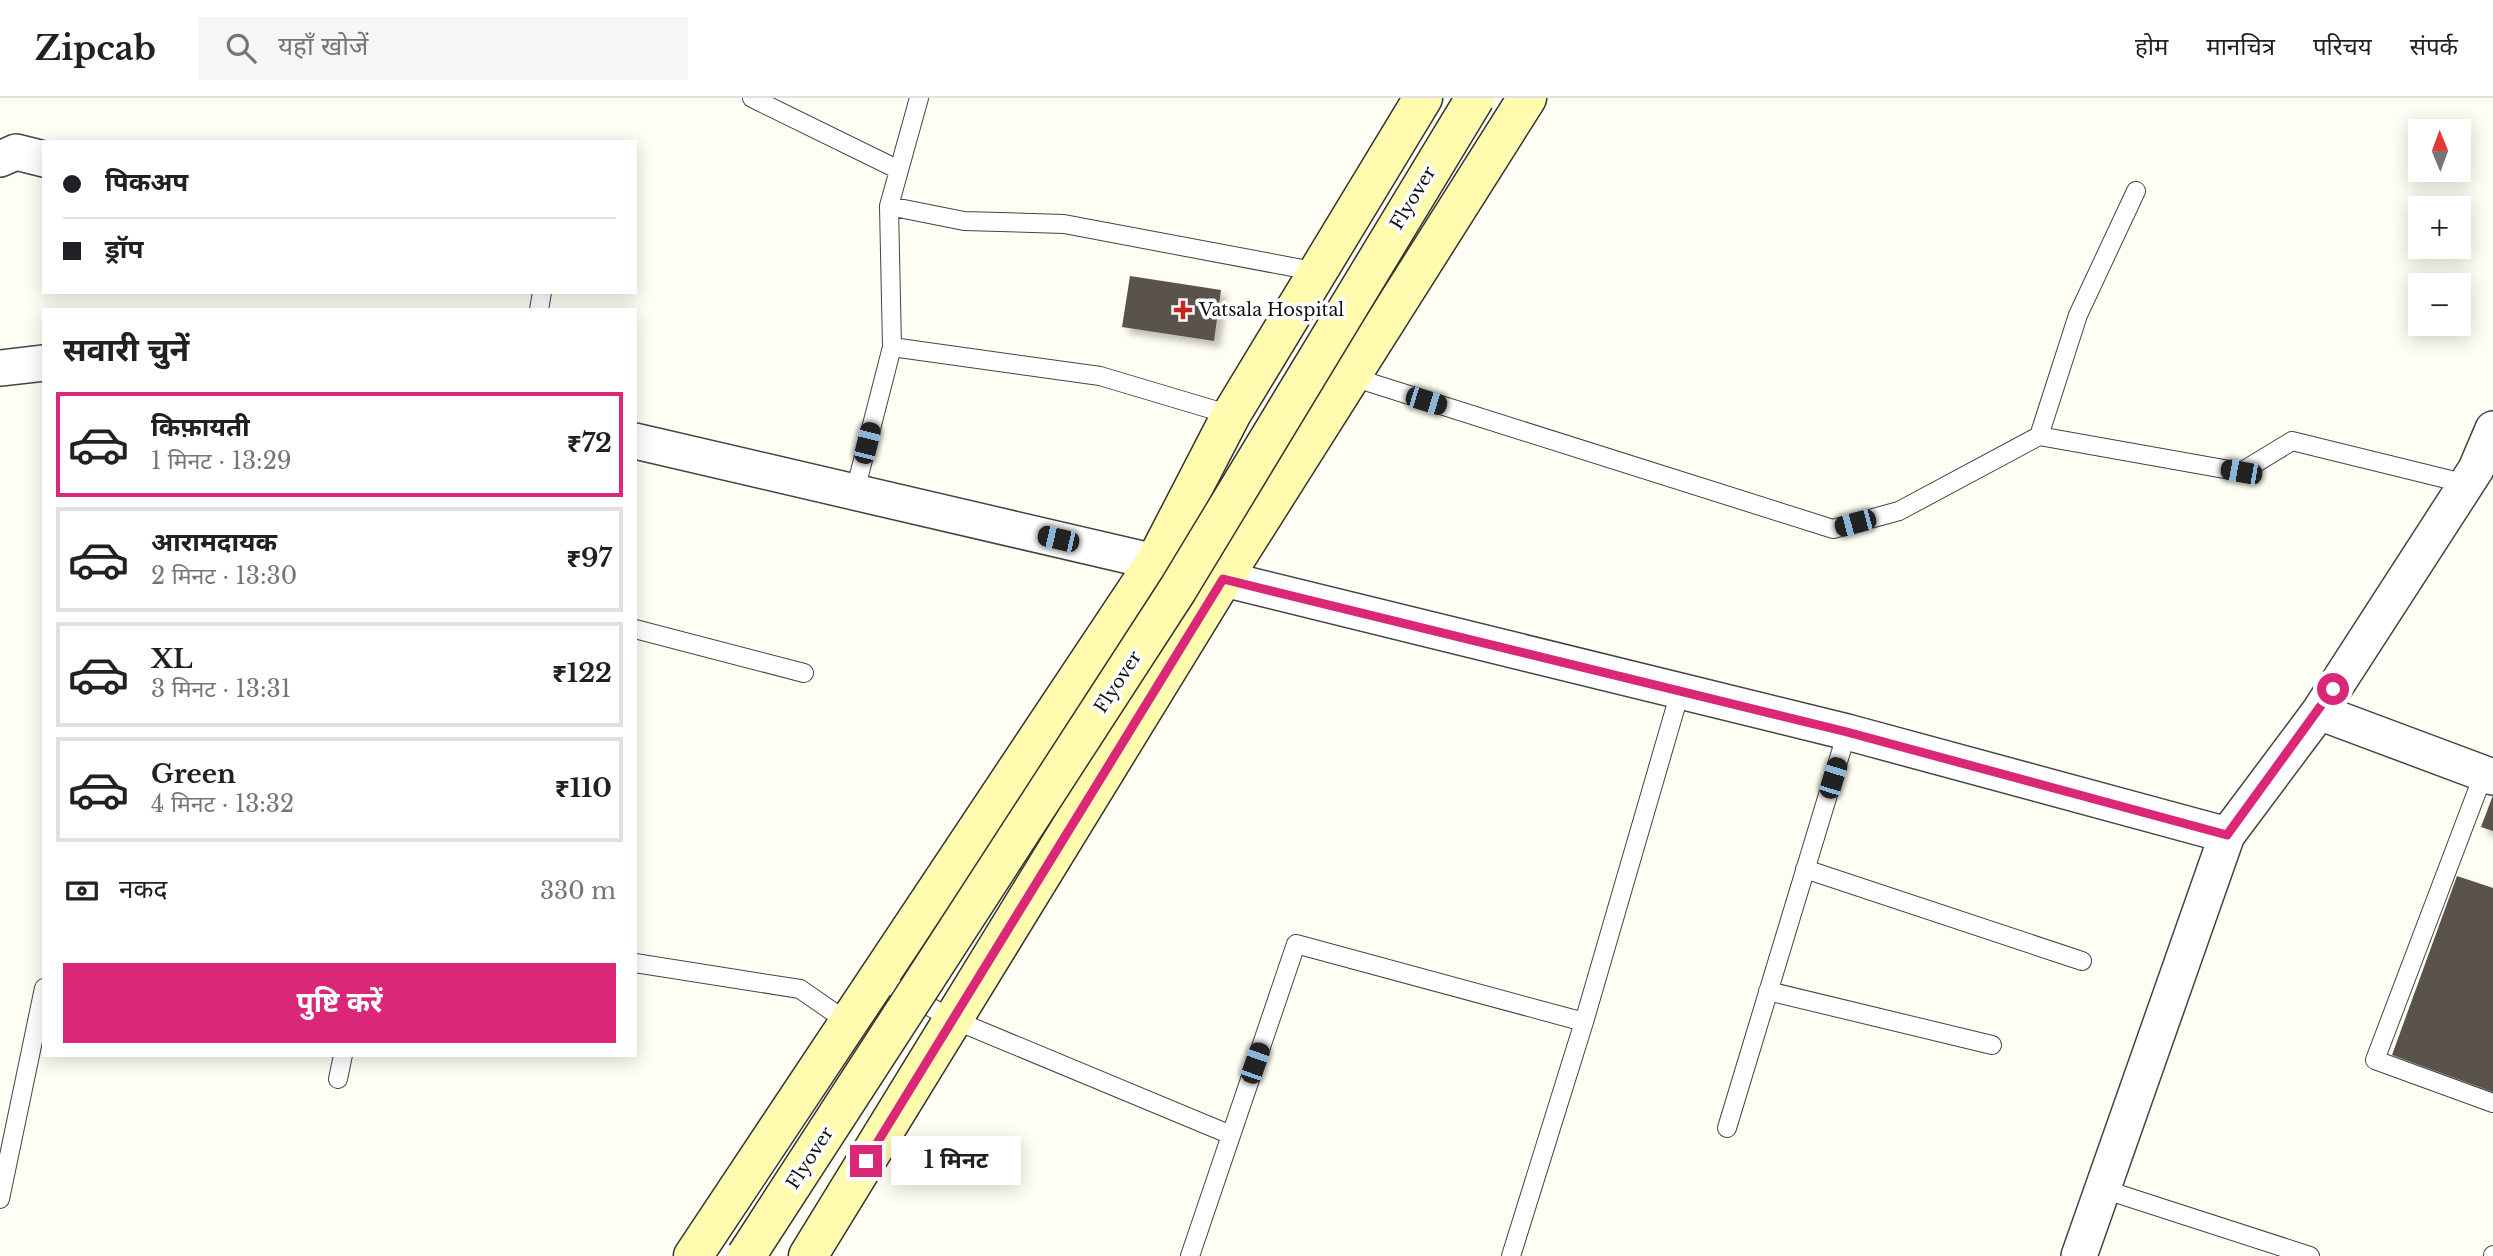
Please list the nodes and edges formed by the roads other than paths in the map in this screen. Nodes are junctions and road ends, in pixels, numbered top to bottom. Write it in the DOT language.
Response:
graph roads {
  1 [pos="752,98"];
  2 [pos="919,98"];
  3 [pos="1423,98"];
  4 [pos="1475,98"];
  5 [pos="1527,98"];
  6 [pos="42,158"];
  7 [pos="0,159"];
  8 [pos="899,170"];
  9 [pos="2136,191"];
  10 [pos="889,206"];
  11 [pos="1318,270"];
  12 [pos="892,347"];
  13 [pos="42,363"];
  14 [pos="0,368"];
  15 [pos="1349,376"];
  16 [pos="1231,415"];
  17 [pos="2493,429"];
  18 [pos="2039,436"];
  19 [pos="637,440"];
  20 [pos="2467,484"];
  21 [pos="855,491"];
  22 [pos="1155,562"];
  23 [pos="1223,579"];
  24 [pos="637,630"];
  25 [pos="804,673"];
  26 [pos="1680,692"];
  27 [pos="2319,712"];
  28 [pos="1847,732"];
  29 [pos="2489,775"];
  30 [pos="2227,835"];
  31 [pos="1805,869"];
  32 [pos="2082,961"];
  33 [pos="637,963"];
  34 [pos="878,978"];
  35 [pos="1768,990"];
  36 [pos="42,998"];
  37 [pos="953,1019"];
  38 [pos="1584,1022"];
  39 [pos="849,1023"];
  40 [pos="1992,1045"];
  41 [pos="343,1057"];
  42 [pos="338,1079"];
  43 [pos="2493,1103"];
  44 [pos="1727,1128"];
  45 [pos="1231,1135"];
  46 [pos="2103,1189"];
  47 [pos="0,1199"];
  48 [pos="693,1256"];
  49 [pos="746,1256"];
  50 [pos="808,1256"];
  51 [pos="1190,1256"];
  52 [pos="1513,1256"];
  53 [pos="2079,1256"];
  54 [pos="2309,1256"];
  1 -- 8 [label="lane"];
  2 -- 8 [label="lane"];
  3 -- 11 [label="main road"];
  4 -- 49 [label="main road, Flyover, bridge"];
  5 -- 15 [label="main road"];
  6 -- 7 [label="street"];
  8 -- 10 [label="lane"];
  9 -- 18 [label="lane"];
  10 -- 11 [label="lane"];
  10 -- 12 [label="lane"];
  11 -- 16 [label="main road"];
  12 -- 16 [label="lane"];
  12 -- 21 [label="lane"];
  13 -- 14 [label="street"];
  15 -- 18 [label="lane"];
  15 -- 23 [label="main road"];
  16 -- 22 [label="main road"];
  17 -- 20 [label="street"];
  18 -- 20 [label="lane"];
  19 -- 21 [label="street"];
  20 -- 27 [label="street"];
  21 -- 22 [label="street"];
  22 -- 23 [label="street"];
  22 -- 34 [label="main road"];
  23 -- 26 [label="street"];
  23 -- 37 [label="main road"];
  24 -- 25 [label="lane"];
  26 -- 28 [label="street"];
  26 -- 38 [label="lane"];
  27 -- 29 [label="street"];
  27 -- 30 [label="street"];
  28 -- 30 [label="street"];
  28 -- 31 [label="lane"];
  29 -- 43 [label="lane"];
  30 -- 46 [label="street"];
  31 -- 32 [label="lane"];
  31 -- 35 [label="lane"];
  33 -- 39 [label="lane"];
  34 -- 37 [label="lane"];
  34 -- 39 [label="main road"];
  35 -- 40 [label="lane"];
  35 -- 44 [label="lane"];
  36 -- 47 [label="lane"];
  37 -- 45 [label="lane"];
  37 -- 50 [label="main road"];
  38 -- 45 [label="lane"];
  38 -- 52 [label="lane"];
  39 -- 48 [label="main road"];
  41 -- 42 [label="lane"];
  45 -- 51 [label="lane"];
  46 -- 53 [label="street"];
  46 -- 54 [label="lane"];
}
